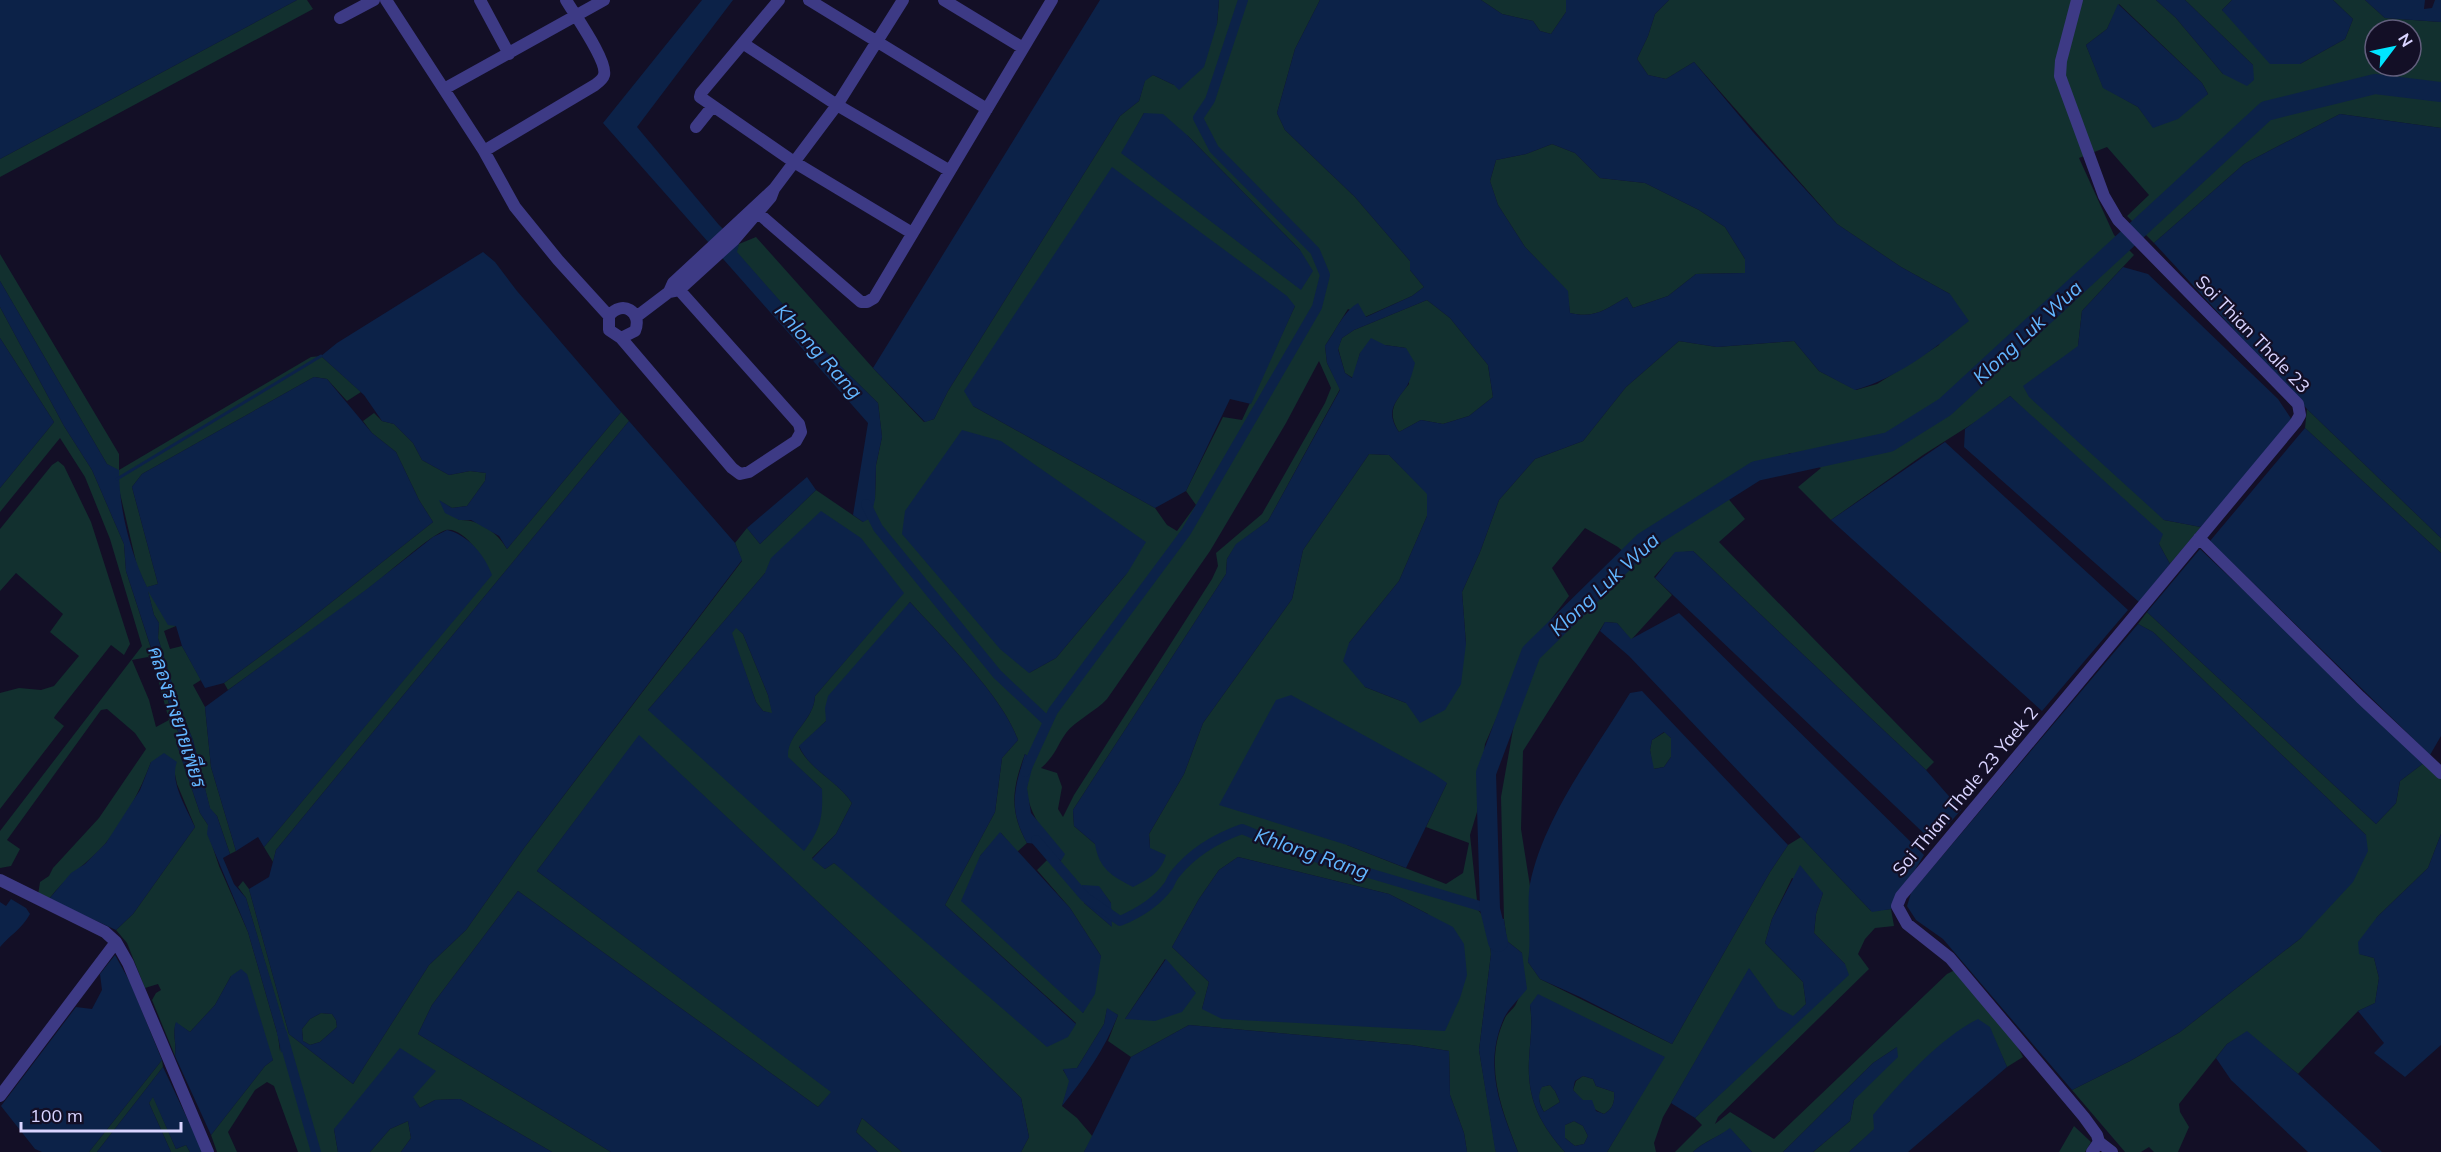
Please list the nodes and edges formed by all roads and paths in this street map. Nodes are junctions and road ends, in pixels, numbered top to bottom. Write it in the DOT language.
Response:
graph roads {
  1 [pos="374,0"];
  2 [pos="386,0"];
  3 [pos="480,0"];
  4 [pos="566,0"];
  5 [pos="604,0"];
  6 [pos="779,0"];
  7 [pos="809,0"];
  8 [pos="903,0"];
  9 [pos="944,0"];
  10 [pos="1052,0"];
  11 [pos="2077,0"];
  12 [pos="340,18"];
  13 [pos="575,18"];
  14 [pos="876,42"];
  15 [pos="744,44"];
  16 [pos="1023,48"];
  17 [pos="509,54"];
  18 [pos="444,89"];
  19 [pos="837,105"];
  20 [pos="712,107"];
  21 [pos="987,110"];
  22 [pos="696,127"];
  23 [pos="483,151"];
  24 [pos="794,162"];
  25 [pos="950,171"];
  26 [pos="774,189"];
  27 [pos="758,213"];
  28 [pos="912,233"];
  29 [pos="730,236"];
  30 [pos="674,288"];
  31 [pos="609,316"];
  32 [pos="636,317"];
  33 [pos="621,338"];
  34 [pos="2199,538"];
  35 [pos="2441,773"];
  36 [pos="0,880"];
  37 [pos="116,942"];
  38 [pos="0,1096"];
  39 [pos="2096,1143"];
  40 [pos="208,1152"];
  41 [pos="2112,1152"];
  1 -- 12 [label="street"];
  2 -- 18 [label="street"];
  3 -- 17 [label="street"];
  4 -- 13 [label="street"];
  5 -- 13 [label="street"];
  6 -- 15 [label="street"];
  7 -- 14 [label="street"];
  8 -- 14 [label="street"];
  9 -- 16 [label="street"];
  10 -- 16 [label="street"];
  11 -- 34 [label="street, Soi Thian Thale 23"];
  13 -- 17 [label="street"];
  13 -- 23 [label="street"];
  14 -- 19 [label="street"];
  14 -- 21 [label="street"];
  15 -- 19 [label="street"];
  15 -- 20 [label="street"];
  16 -- 21 [label="street"];
  17 -- 18 [label="street"];
  18 -- 23 [label="street"];
  19 -- 24 [label="street"];
  19 -- 25 [label="street"];
  20 -- 22 [label="street"];
  20 -- 24 [label="street"];
  21 -- 25 [label="street"];
  23 -- 31 [label="street"];
  24 -- 26 [label="street"];
  24 -- 28 [label="street"];
  25 -- 28 [label="street"];
  26 -- 27 [label="street"];
  26 -- 29 [label="street"];
  27 -- 28 [label="street"];
  27 -- 29 [label="street"];
  29 -- 30 [label="street"];
  30 -- 32 [label="street"];
  30 -- 33 [label="street"];
  31 -- 32 [label="street"];
  31 -- 33 [label="street"];
  32 -- 33 [label="street"];
  34 -- 35 [label="street"];
  34 -- 39 [label="street, Soi Thian Thale 23 Yaek 2"];
  36 -- 37 [label="street"];
  37 -- 38 [label="street"];
  37 -- 40 [label="street"];
  39 -- 41 [label="street"];
}
